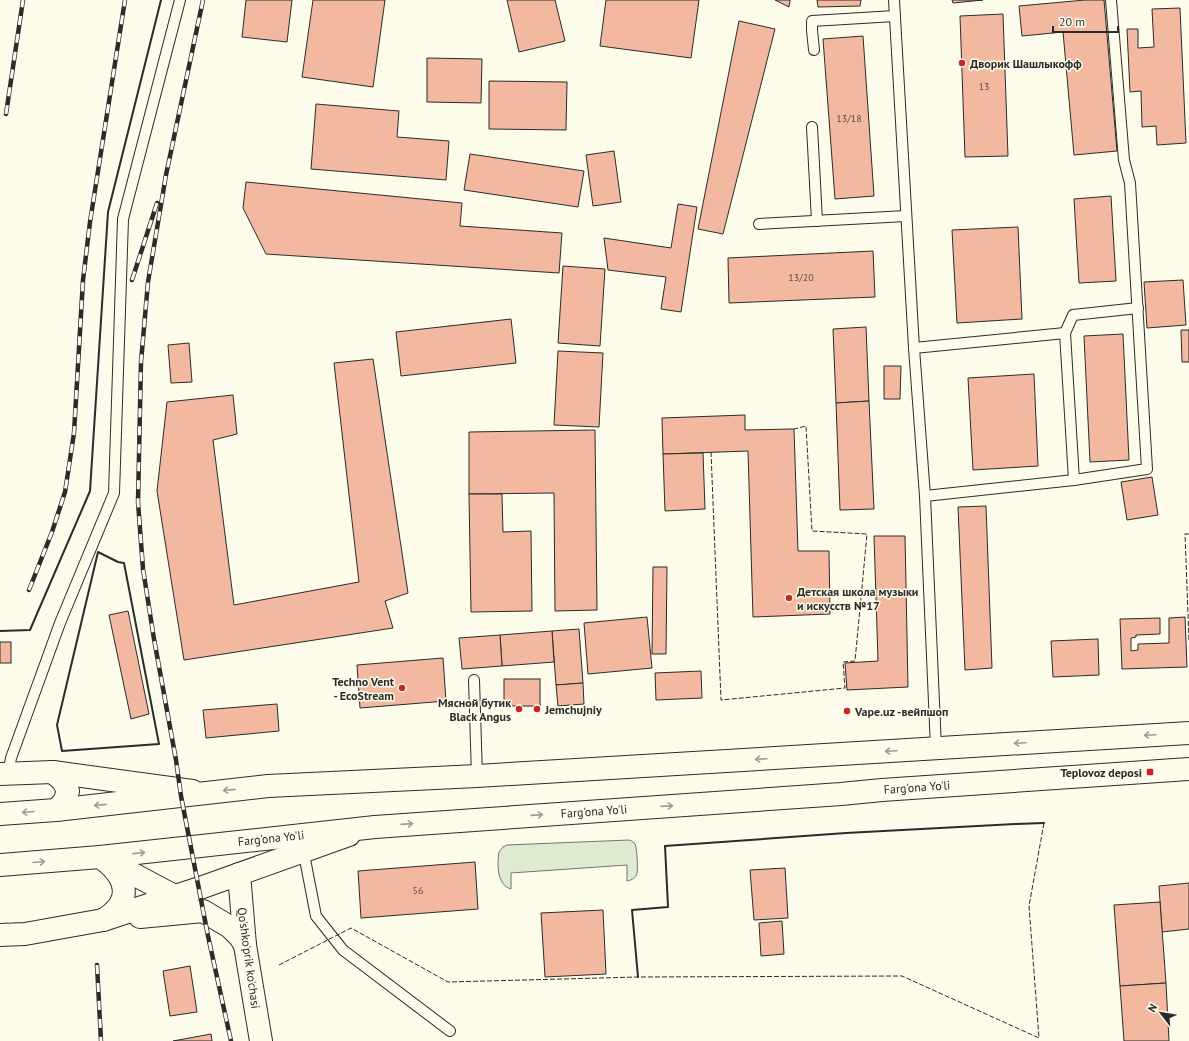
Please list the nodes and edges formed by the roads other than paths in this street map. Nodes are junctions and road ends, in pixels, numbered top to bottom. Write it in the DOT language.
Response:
graph roads {
  1 [pos="180,0"];
  2 [pos="894,0"];
  3 [pos="1112,0"];
  4 [pos="895,16"];
  5 [pos="814,50"];
  6 [pos="812,127"];
  7 [pos="906,216"];
  8 [pos="817,221"];
  9 [pos="759,224"];
  10 [pos="1138,308"];
  11 [pos="1065,333"];
  12 [pos="914,348"];
  13 [pos="1074,480"];
  14 [pos="925,496"];
  15 [pos="474,680"];
  16 [pos="1189,733"];
  17 [pos="936,748"];
  18 [pos="1189,769"];
  19 [pos="53,772"];
  20 [pos="4,774"];
  21 [pos="478,776"];
  22 [pos="204,792"];
  23 [pos="56,810"];
  24 [pos="0,814"];
  25 [pos="302,843"];
  26 [pos="100,857"];
  27 [pos="0,865"];
  28 [pos="239,874"];
  29 [pos="175,896"];
  30 [pos="203,911"];
  31 [pos="103,920"];
  32 [pos="0,935"];
  33 [pos="245,945"];
  34 [pos="450,1031"];
  35 [pos="261,1041"];
  1 -- 20 [label="lane"];
  2 -- 4 [label="lane"];
  3 -- 10 [label="lane"];
  4 -- 5 [label="lane"];
  4 -- 7 [label="lane"];
  6 -- 8 [label="lane"];
  7 -- 8 [label="lane"];
  7 -- 12 [label="lane"];
  8 -- 9 [label="lane"];
  10 -- 11 [label="lane"];
  10 -- 13 [label="lane"];
  11 -- 12 [label="lane"];
  11 -- 13 [label="lane"];
  12 -- 14 [label="lane"];
  13 -- 14 [label="lane"];
  14 -- 17 [label="lane"];
  15 -- 21 [label="lane"];
  16 -- 17 [label="main road, one-way"];
  17 -- 21 [label="main road, one-way"];
  25 -- 18 [label="main road, Farg'ona Yo'li, one-way"];
  19 -- 20 [label="main road"];
  19 -- 22 [label="main road"];
  19 -- 23 [label="main road"];
  21 -- 22 [label="main road, one-way"];
  22 -- 23 [label="main road, one-way"];
  23 -- 24 [label="main road, one-way"];
  26 -- 25 [label="main road, Farg'ona Yo'li, one-way"];
  25 -- 28 [label="main road"];
  25 -- 34 [label="lane"];
  27 -- 26 [label="main road, Farg'ona Yo'li, one-way"];
  26 -- 29 [label="main road"];
  26 -- 31 [label="main road"];
  28 -- 29 [label="main road"];
  28 -- 33 [label="main road, Qo'shko'prik ko'chasi"];
  29 -- 30 [label="main road"];
  29 -- 31 [label="main road"];
  30 -- 31 [label="main road"];
  30 -- 33 [label="main road"];
  31 -- 32 [label="main road"];
  33 -- 35 [label="main road, Qo'shko'prik ko'chasi"];
}
